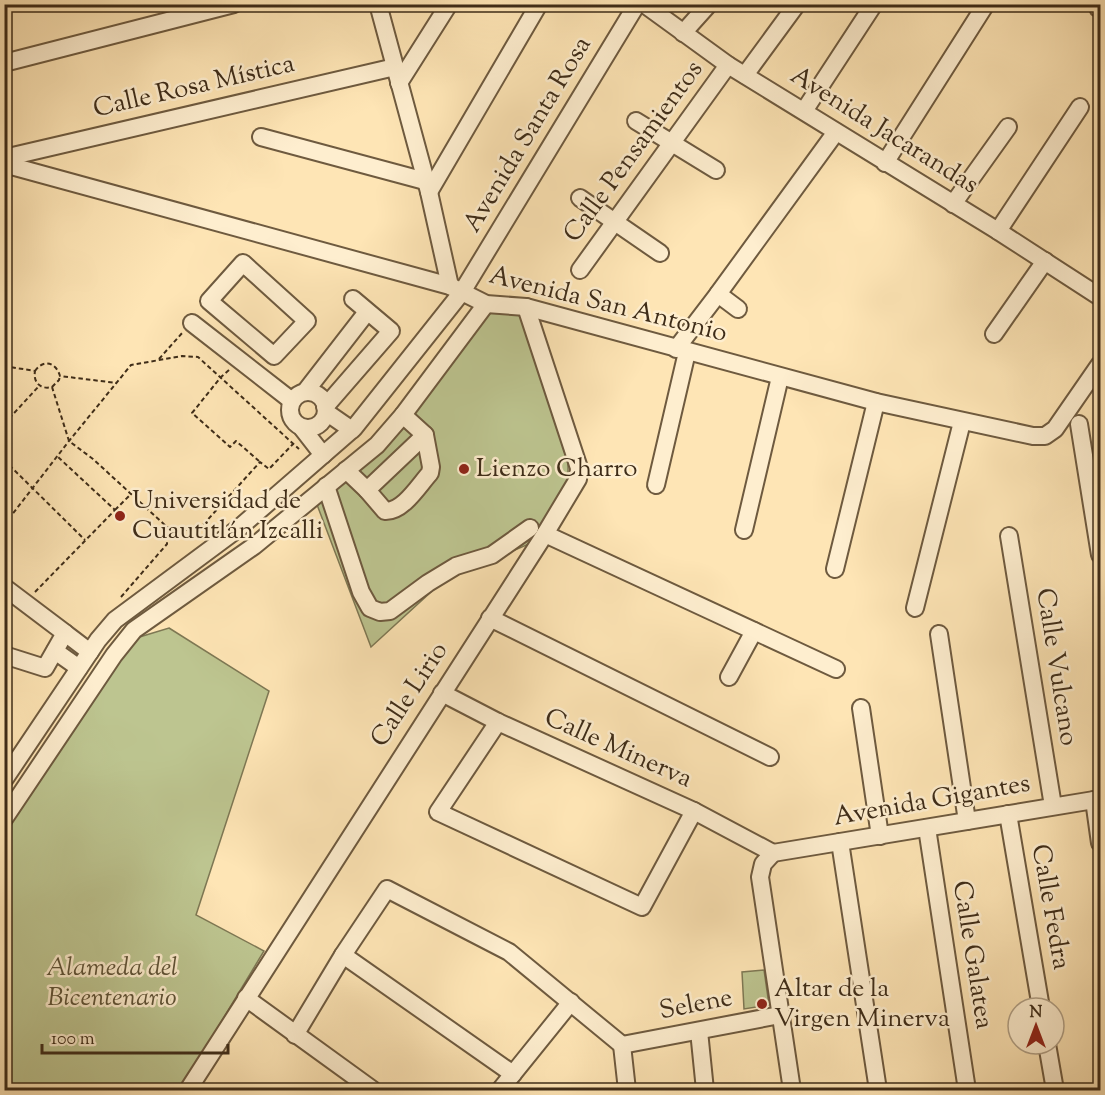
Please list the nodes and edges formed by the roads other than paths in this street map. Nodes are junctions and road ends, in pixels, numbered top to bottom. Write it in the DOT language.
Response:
graph roads {
  1 [pos="234,4"];
  2 [pos="378,4"];
  3 [pos="449,4"];
  4 [pos="538,4"];
  5 [pos="637,4"];
  6 [pos="644,4"];
  7 [pos="709,4"];
  8 [pos="797,4"];
  9 [pos="874,4"];
  10 [pos="986,4"];
  11 [pos="683,33"];
  12 [pos="4,63"];
  13 [pos="728,65"];
  14 [pos="397,75"];
  15 [pos="745,75"];
  16 [pos="1080,107"];
  17 [pos="804,111"];
  18 [pos="636,121"];
  19 [pos="1008,127"];
  20 [pos="836,132"];
  21 [pos="261,137"];
  22 [pos="672,143"];
  23 [pos="4,158"];
  24 [pos="885,163"];
  25 [pos="4,164"];
  26 [pos="716,170"];
  27 [pos="427,186"];
  28 [pos="580,198"];
  29 [pos="953,204"];
  30 [pos="614,222"];
  31 [pos="998,231"];
  32 [pos="660,253"];
  33 [pos="1045,261"];
  34 [pos="580,270"];
  35 [pos="456,289"];
  36 [pos="718,294"];
  37 [pos="1101,297"];
  38 [pos="353,299"];
  39 [pos="486,304"];
  40 [pos="525,307"];
  41 [pos="738,309"];
  42 [pos="367,312"];
  43 [pos="192,323"];
  44 [pos="994,334"];
  45 [pos="256,340"];
  46 [pos="681,350"];
  47 [pos="240,360"];
  48 [pos="1101,364"];
  49 [pos="780,377"];
  50 [pos="298,396"];
  51 [pos="876,402"];
  52 [pos="326,409"];
  53 [pos="403,415"];
  54 [pos="962,422"];
  55 [pos="1079,424"];
  56 [pos="302,428"];
  57 [pos="352,430"];
  58 [pos="425,435"];
  59 [pos="319,459"];
  60 [pos="346,470"];
  61 [pos="656,485"];
  62 [pos="327,486"];
  63 [pos="367,490"];
  64 [pos="239,528"];
  65 [pos="744,530"];
  66 [pos="537,531"];
  67 [pos="1009,536"];
  68 [pos="254,546"];
  69 [pos="1101,555"];
  70 [pos="835,568"];
  71 [pos="4,587"];
  72 [pos="915,608"];
  73 [pos="490,618"];
  74 [pos="754,631"];
  75 [pos="65,633"];
  76 [pos="939,634"];
  77 [pos="55,651"];
  78 [pos="90,651"];
  79 [pos="4,655"];
  80 [pos="79,668"];
  81 [pos="836,669"];
  82 [pos="729,677"];
  83 [pos="442,693"];
  84 [pos="861,708"];
  85 [pos="498,722"];
  86 [pos="770,757"];
  87 [pos="4,780"];
  88 [pos="1097,800"];
  89 [pos="1053,807"];
  90 [pos="694,811"];
  91 [pos="1008,814"];
  92 [pos="4,819"];
  93 [pos="967,821"];
  94 [pos="927,828"];
  95 [pos="880,836"];
  96 [pos="840,842"];
  97 [pos="1101,843"];
  98 [pos="773,853"];
  99 [pos="343,955"];
  100 [pos="1039,996"];
  101 [pos="246,998"];
  102 [pos="571,1002"];
  103 [pos="780,1015"];
  104 [pos="699,1031"];
  105 [pos="295,1035"];
  106 [pos="622,1045"];
  107 [pos="1049,1056"];
  108 [pos="513,1074"];
  109 [pos="188,1090"];
  110 [pos="373,1090"];
  111 [pos="500,1090"];
  112 [pos="627,1090"];
  113 [pos="705,1090"];
  114 [pos="792,1090"];
  115 [pos="878,1090"];
  116 [pos="967,1090"];
  117 [pos="1055,1090"];
  1 -- 12 [label="street"];
  2 -- 14 [label="street"];
  3 -- 14 [label="street"];
  4 -- 27 [label="street"];
  5 -- 35 [label="street, Avenida Santa Rosa"];
  6 -- 11 [label="street, Avenida Jacarandas"];
  7 -- 11 [label="street"];
  8 -- 15 [label="street"];
  9 -- 17 [label="street"];
  10 -- 24 [label="street"];
  11 -- 13 [label="street, Avenida Jacarandas"];
  13 -- 15 [label="street, Avenida Jacarandas"];
  13 -- 22 [label="street, Calle Pensamientos"];
  14 -- 23 [label="street, Calle Rosa Mística"];
  14 -- 27 [label="street"];
  15 -- 17 [label="street, Avenida Jacarandas"];
  16 -- 31 [label="street"];
  17 -- 20 [label="street, Avenida Jacarandas"];
  18 -- 22 [label="street"];
  19 -- 29 [label="street"];
  20 -- 24 [label="street, Avenida Jacarandas"];
  20 -- 36 [label="street"];
  21 -- 27 [label="street"];
  22 -- 26 [label="street"];
  22 -- 30 [label="street, Calle Pensamientos"];
  24 -- 29 [label="street, Avenida Jacarandas"];
  25 -- 35 [label="street, Avenida San Antonio"];
  27 -- 35 [label="street"];
  28 -- 30 [label="street"];
  29 -- 31 [label="street, Avenida Jacarandas"];
  30 -- 32 [label="street"];
  30 -- 34 [label="street, Calle Pensamientos"];
  31 -- 33 [label="street, Avenida Jacarandas"];
  33 -- 37 [label="street, Avenida Jacarandas"];
  33 -- 44 [label="street"];
  35 -- 39 [label="street, Avenida San Antonio"];
  35 -- 57 [label="street, Avenida Santa Rosa"];
  36 -- 41 [label="street"];
  36 -- 46 [label="street"];
  38 -- 42 [label="street"];
  39 -- 40 [label="street, Avenida San Antonio"];
  39 -- 53 [label="street"];
  40 -- 46 [label="street, Avenida San Antonio"];
  40 -- 66 [label="street, Calle Lirio"];
  42 -- 50 [label="street"];
  42 -- 52 [label="street"];
  43 -- 47 [label="street"];
  45 -- 45 [label="street"];
  45 -- 47 [label="street"];
  46 -- 49 [label="street, Avenida San Antonio"];
  46 -- 61 [label="street"];
  47 -- 50 [label="street"];
  48 -- 54 [label="street, Avenida San Antonio"];
  49 -- 51 [label="street, Avenida San Antonio"];
  49 -- 65 [label="street"];
  50 -- 52 [label="street"];
  50 -- 56 [label="street"];
  51 -- 54 [label="street, Avenida San Antonio"];
  51 -- 70 [label="street"];
  52 -- 56 [label="street"];
  52 -- 57 [label="street"];
  53 -- 58 [label="street"];
  53 -- 60 [label="street"];
  54 -- 72 [label="street"];
  55 -- 69 [label="street"];
  56 -- 59 [label="street"];
  57 -- 59 [label="street, Avenida Santa Rosa"];
  58 -- 63 [label="street"];
  58 -- 63 [label="street"];
  59 -- 64 [label="street, Avenida Santa Rosa"];
  60 -- 62 [label="street"];
  60 -- 63 [label="street"];
  62 -- 66 [label="street"];
  62 -- 68 [label="street"];
  64 -- 68 [label="street"];
  64 -- 78 [label="street, Avenida Santa Rosa"];
  66 -- 73 [label="street, Calle Lirio"];
  66 -- 74 [label="street"];
  67 -- 89 [label="street, Calle Vulcano"];
  68 -- 92 [label="street"];
  71 -- 75 [label="street"];
  73 -- 83 [label="street, Calle Lirio"];
  73 -- 86 [label="street"];
  74 -- 81 [label="street"];
  74 -- 82 [label="street"];
  75 -- 77 [label="street"];
  75 -- 78 [label="street"];
  76 -- 93 [label="street"];
  77 -- 79 [label="street"];
  77 -- 80 [label="street"];
  78 -- 80 [label="street, Avenida Santa Rosa"];
  80 -- 87 [label="street, Avenida Santa Rosa"];
  83 -- 85 [label="street, Calle Minerva"];
  83 -- 101 [label="street, Calle Lirio"];
  84 -- 95 [label="street"];
  85 -- 90 [label="street, Calle Minerva"];
  85 -- 90 [label="street"];
  88 -- 89 [label="street, Avenida Gigantes"];
  88 -- 97 [label="street"];
  89 -- 91 [label="street, Avenida Gigantes"];
  90 -- 98 [label="street, Calle Minerva"];
  91 -- 93 [label="street, Avenida Gigantes"];
  91 -- 100 [label="street, Calle Fedra"];
  93 -- 94 [label="street, Avenida Gigantes"];
  94 -- 95 [label="street, Avenida Gigantes"];
  94 -- 116 [label="street, Calle Galatea"];
  95 -- 96 [label="street, Avenida Gigantes"];
  96 -- 98 [label="street, Avenida Gigantes"];
  96 -- 115 [label="street"];
  98 -- 103 [label="street"];
  99 -- 102 [label="street"];
  99 -- 105 [label="street"];
  99 -- 108 [label="street"];
  101 -- 105 [label="street"];
  101 -- 109 [label="street, Calle Lirio"];
  102 -- 106 [label="street"];
  102 -- 108 [label="street"];
  103 -- 104 [label="street, Selene"];
  103 -- 114 [label="street"];
  104 -- 106 [label="street, Selene"];
  104 -- 113 [label="street"];
  105 -- 110 [label="street"];
  106 -- 112 [label="street"];
  107 -- 117 [label="street"];
  108 -- 111 [label="street"];
}
